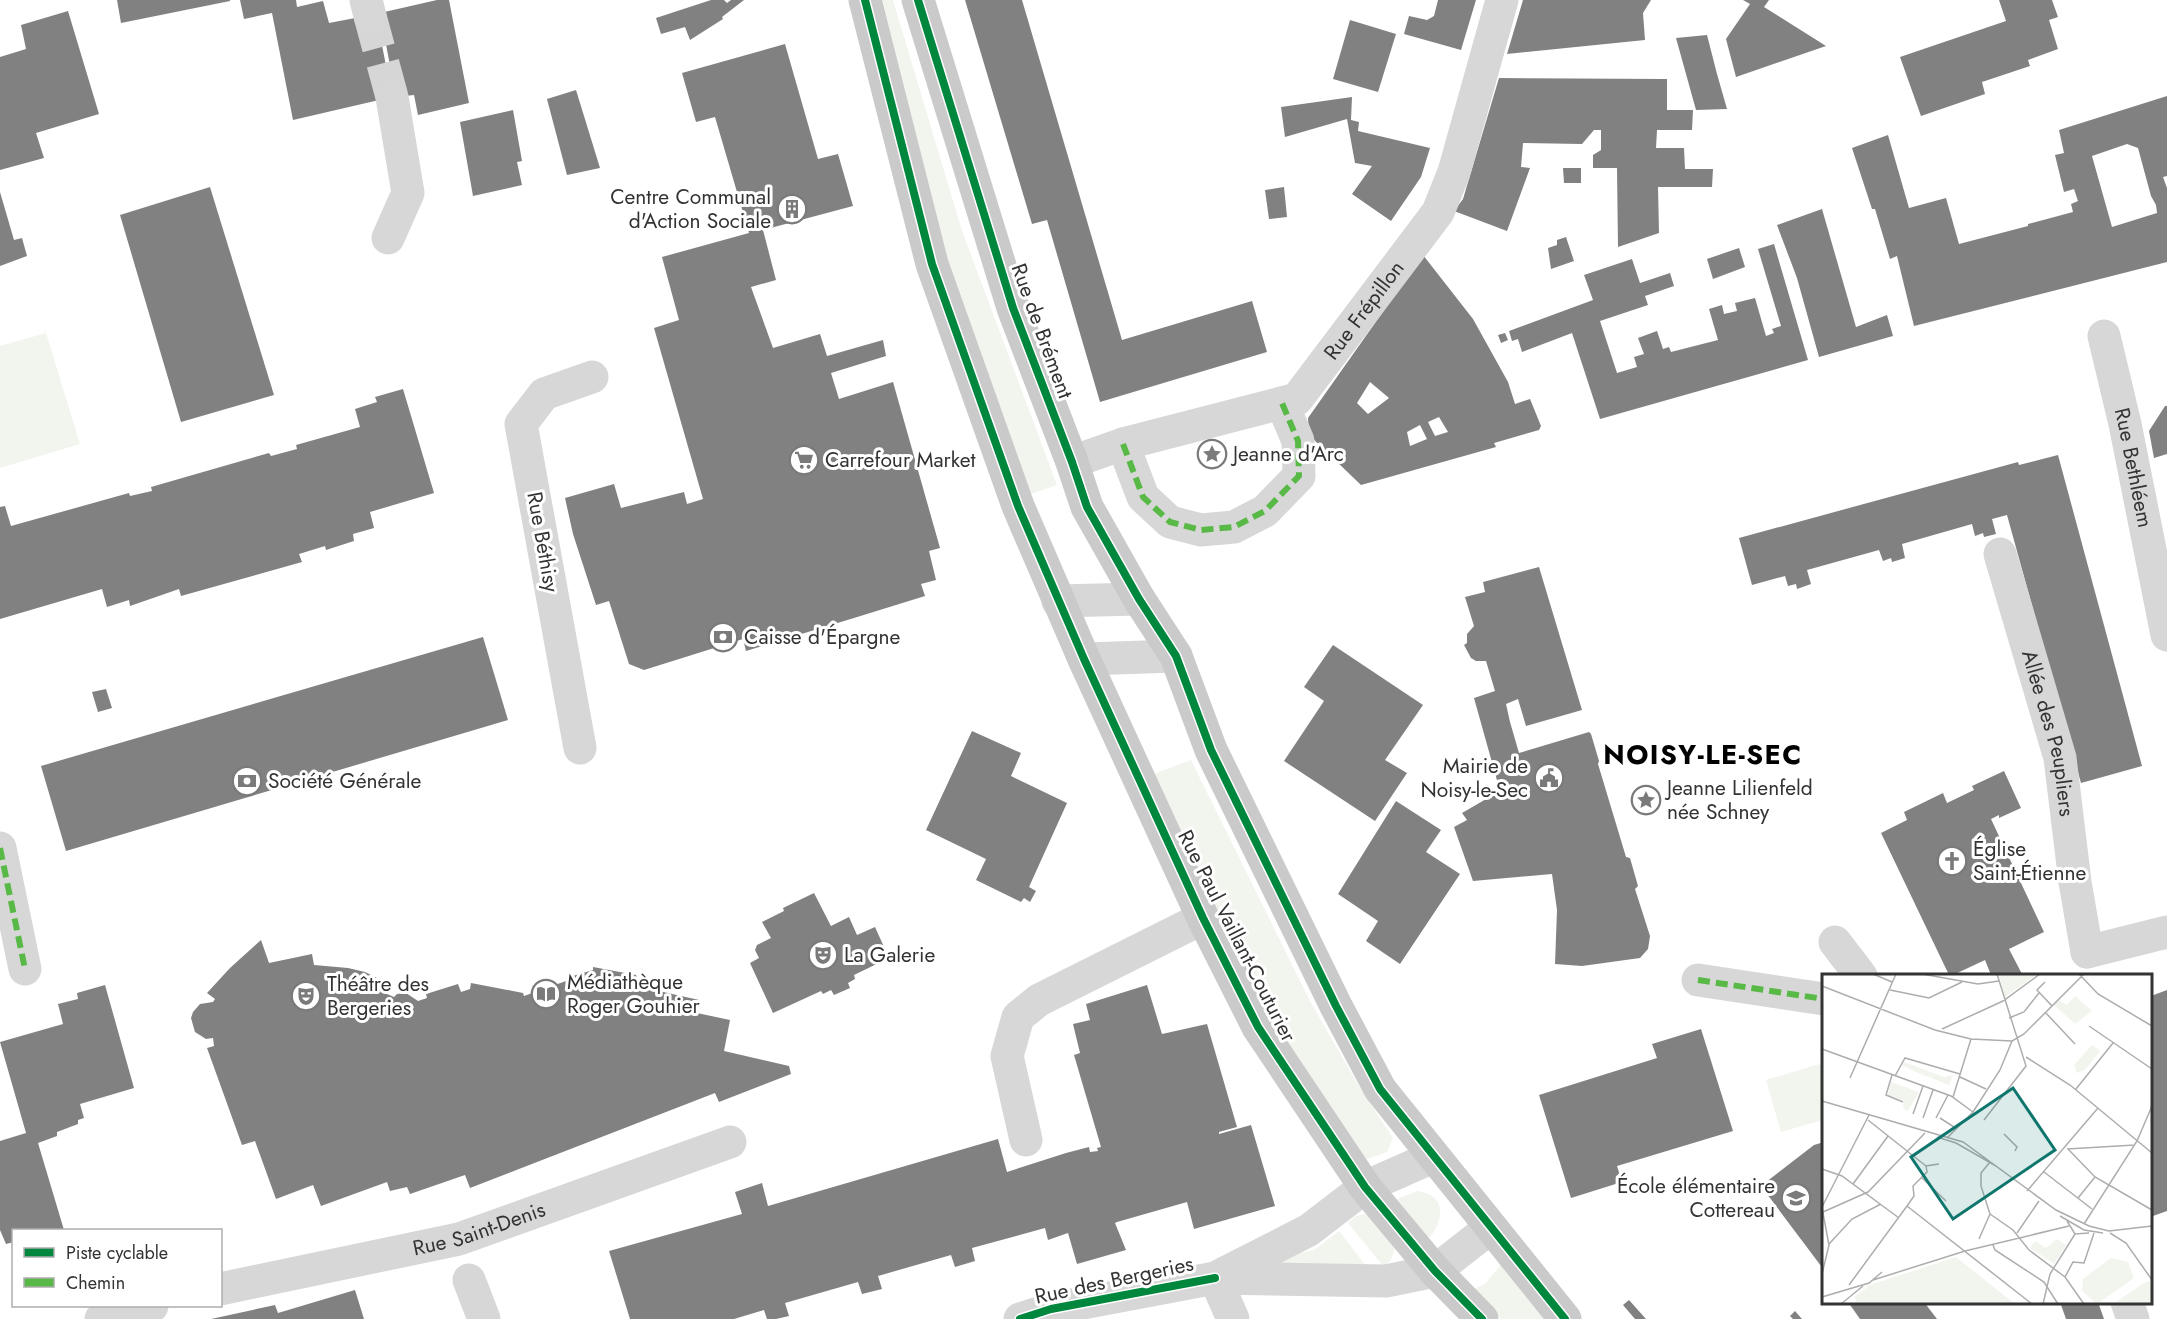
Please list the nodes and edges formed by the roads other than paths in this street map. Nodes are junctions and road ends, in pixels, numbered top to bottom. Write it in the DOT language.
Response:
graph roads {
  1 [pos="865,0"];
  2 [pos="918,0"];
  3 [pos="1502,0"];
  4 [pos="392,97"];
  5 [pos="388,238"];
  6 [pos="2104,336"];
  7 [pos="592,377"];
  8 [pos="1282,403"];
  9 [pos="1123,444"];
  10 [pos="1072,462"];
  11 [pos="2000,554"];
  12 [pos="1139,599"];
  13 [pos="1058,601"];
  14 [pos="2167,635"];
  15 [pos="1176,656"];
  16 [pos="1083,659"];
  17 [pos="580,748"];
  18 [pos="0,848"];
  19 [pos="1203,918"];
  20 [pos="2167,932"];
  21 [pos="1835,942"];
  22 [pos="2082,964"];
  23 [pos="25,969"];
  24 [pos="1860,974"];
  25 [pos="1698,980"];
  26 [pos="1822,999"];
  27 [pos="1026,1140"];
  28 [pos="730,1142"];
  29 [pos="1433,1157"];
  30 [pos="1365,1187"];
  31 [pos="1490,1228"];
  32 [pos="1435,1271"];
  33 [pos="1215,1278"];
  34 [pos="469,1280"];
  35 [pos="222,1289"];
  36 [pos="2128,1304"];
  37 [pos="145,1307"];
  38 [pos="101,1319"];
  39 [pos="484,1319"];
  40 [pos="1020,1319"];
  41 [pos="1233,1319"];
  42 [pos="1482,1319"];
  43 [pos="1565,1319"];
  44 [pos="2133,1319"];
  1 -- 13 [label="main road"];
  2 -- 10 [label="main road, Rue de Brément"];
  3 -- 8 [label="street, Rue Frépillon"];
  4 -- 5 [label="street"];
  6 -- 14 [label="street, Rue Bethléem"];
  7 -- 17 [label="street, Rue Béthisy"];
  8 -- 9 [label="street, Rue Frépillon"];
  8 -- 9 [label="street"];
  9 -- 10 [label="street, Rue Frépillon"];
  10 -- 12 [label="main road, Rue de Brément"];
  11 -- 22 [label="street, Allée des Peupliers"];
  12 -- 13 [label="street"];
  12 -- 15 [label="main road, Rue de Brément"];
  13 -- 16 [label="main road"];
  15 -- 16 [label="street"];
  15 -- 29 [label="main road"];
  16 -- 19 [label="main road, Rue Paul Vaillant-Couturier"];
  18 -- 23 [label="street"];
  19 -- 27 [label="street"];
  19 -- 30 [label="main road, Rue Paul Vaillant-Couturier"];
  20 -- 22 [label="street"];
  21 -- 24 [label="street"];
  25 -- 26 [label="street"];
  28 -- 35 [label="street, Rue Saint-Denis"];
  29 -- 30 [label="street, Rue des Bergeries"];
  29 -- 31 [label="main road"];
  30 -- 32 [label="main road, Rue Paul Vaillant-Couturier"];
  30 -- 33 [label="street, Rue des Bergeries"];
  31 -- 32 [label="street, Rue des Bergeries"];
  31 -- 43 [label="main road"];
  32 -- 33 [label="street, Rue des Bergeries"];
  32 -- 42 [label="main road, Rue Paul Vaillant-Couturier"];
  33 -- 40 [label="street, Rue des Bergeries"];
  33 -- 41 [label="street"];
  34 -- 39 [label="street"];
  36 -- 44 [label="street"];
  37 -- 38 [label="street"];
}
